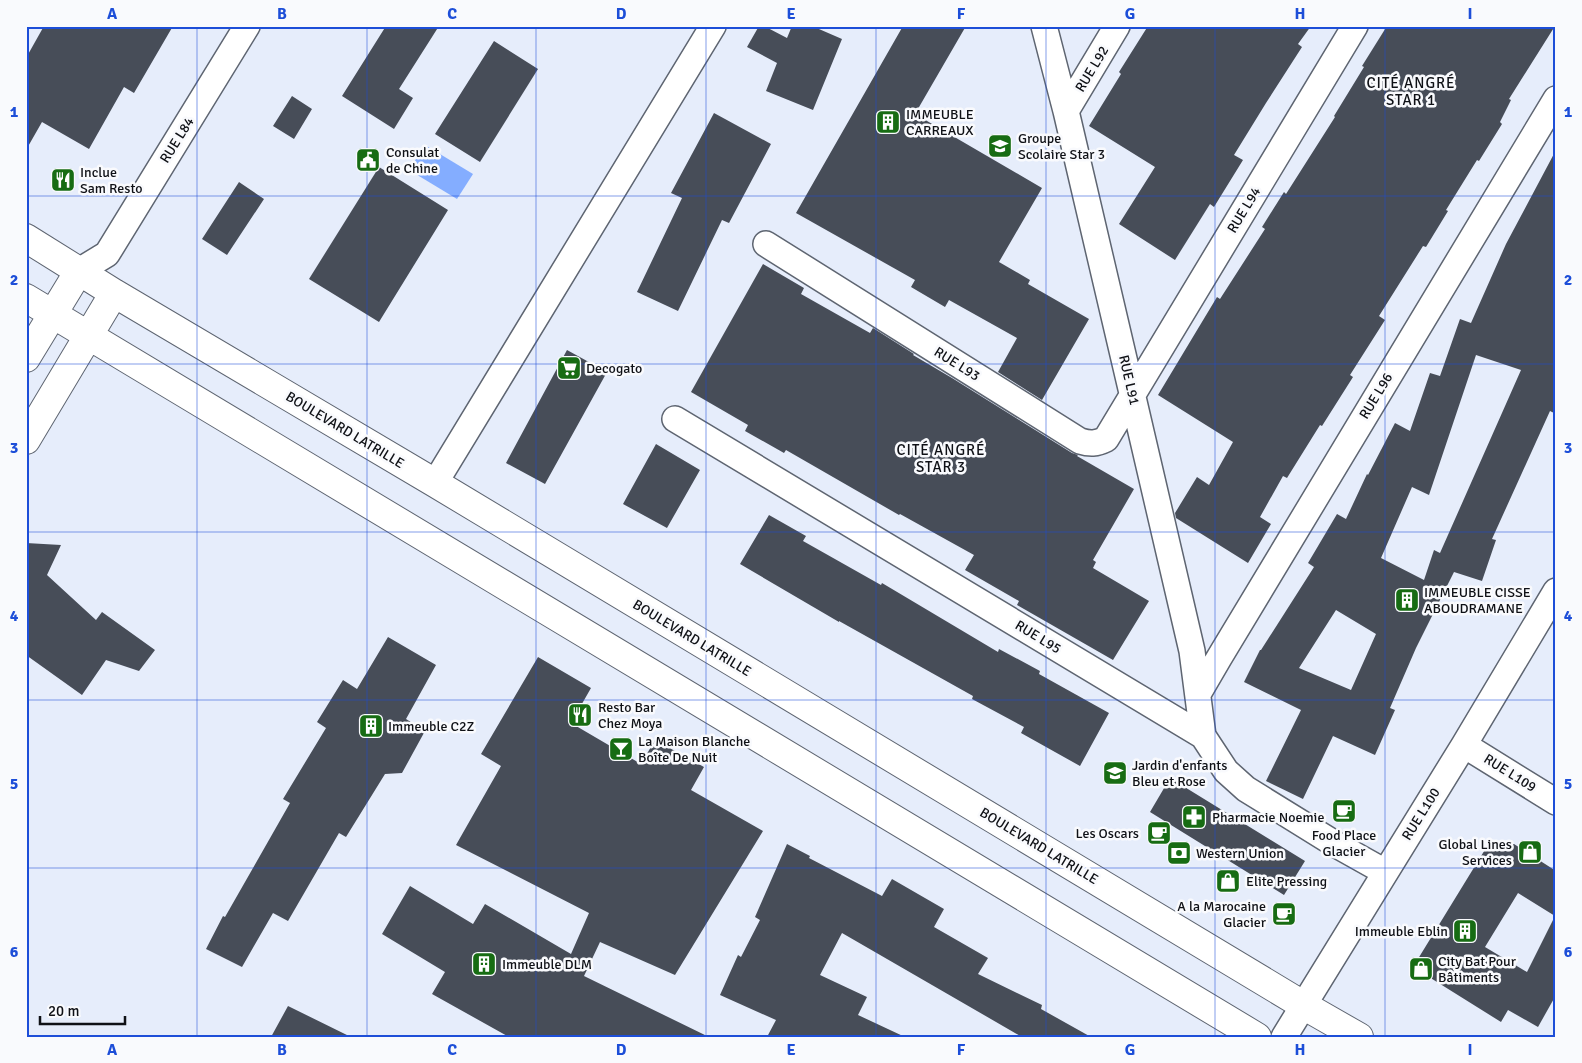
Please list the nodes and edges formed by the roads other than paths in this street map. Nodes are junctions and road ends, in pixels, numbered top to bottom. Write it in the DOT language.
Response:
graph roads {
  1 [pos="247,26"];
  2 [pos="712,26"];
  3 [pos="1044,26"];
  4 [pos="1117,26"];
  5 [pos="1355,26"];
  6 [pos="1556,98"];
  7 [pos="1066,112"];
  8 [pos="26,238"];
  9 [pos="766,244"];
  10 [pos="107,254"];
  11 [pos="79,271"];
  12 [pos="114,293"];
  13 [pos="26,298"];
  14 [pos="52,314"];
  15 [pos="89,336"];
  16 [pos="26,358"];
  17 [pos="1132,393"];
  18 [pos="675,419"];
  19 [pos="26,440"];
  20 [pos="435,483"];
  21 [pos="1556,591"];
  22 [pos="1198,694"];
  23 [pos="1203,736"];
  24 [pos="1464,745"];
  25 [pos="1556,802"];
  26 [pos="1385,872"];
  27 [pos="1304,1005"];
  28 [pos="1257,1037"];
  29 [pos="1284,1037"];
  30 [pos="1359,1037"];
  1 -- 10 [label="street, RUE L84"];
  2 -- 20 [label="street"];
  3 -- 7 [label="street, RUE L91"];
  4 -- 7 [label="street, RUE L92"];
  5 -- 17 [label="street, RUE L94"];
  6 -- 22 [label="street, RUE L96"];
  7 -- 17 [label="street, RUE L91"];
  8 -- 11 [label="main road, BOULEVARD LATRILLE"];
  9 -- 17 [label="street, RUE L93"];
  10 -- 11 [label="street, RUE L84"];
  10 -- 12 [label="street"];
  11 -- 12 [label="main road, BOULEVARD LATRILLE"];
  11 -- 14 [label="main road, RUE L84"];
  12 -- 15 [label="main road"];
  12 -- 20 [label="main road, BOULEVARD LATRILLE"];
  13 -- 14 [label="main road"];
  14 -- 15 [label="main road"];
  14 -- 16 [label="main road, RUE L84"];
  15 -- 19 [label="main road"];
  15 -- 28 [label="main road"];
  17 -- 22 [label="street, RUE L91"];
  18 -- 23 [label="street, RUE L95"];
  20 -- 27 [label="main road, BOULEVARD LATRILLE"];
  21 -- 24 [label="street, RUE L100"];
  22 -- 23 [label="street, RUE L91"];
  23 -- 26 [label="street, RUE L95"];
  24 -- 25 [label="street, RUE L109"];
  24 -- 26 [label="street, RUE L100"];
  26 -- 27 [label="street, RUE L100"];
  27 -- 29 [label="street, RUE L100"];
  27 -- 30 [label="main road, BOULEVARD LATRILLE"];
}
